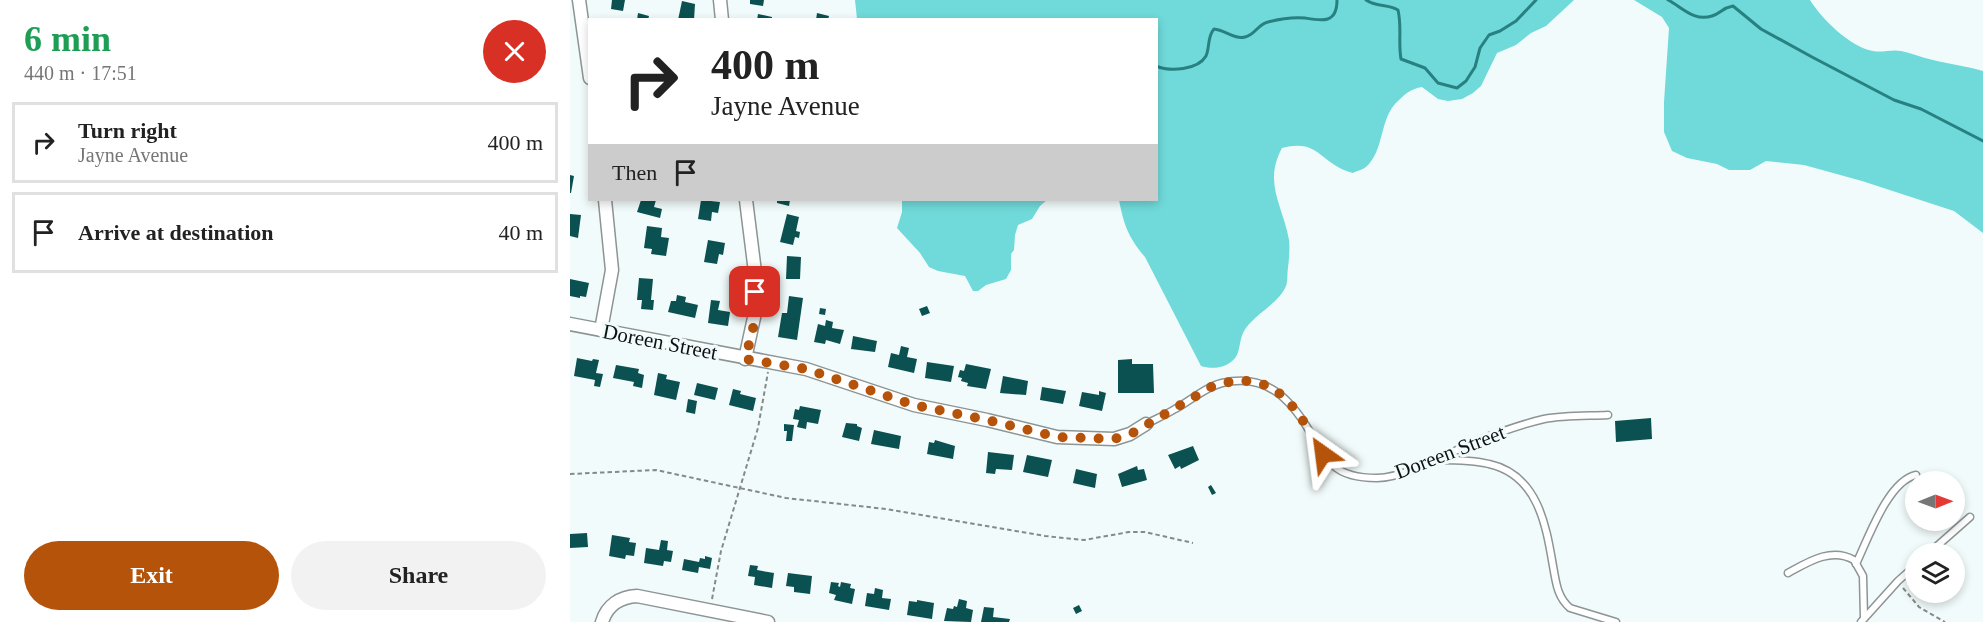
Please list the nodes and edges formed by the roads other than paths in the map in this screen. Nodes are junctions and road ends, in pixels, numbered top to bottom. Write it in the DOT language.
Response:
graph roads {
  1 [pos="579,0"];
  2 [pos="720,0"];
  3 [pos="722,18"];
  4 [pos="588,64"];
  5 [pos="605,201"];
  6 [pos="746,201"];
  7 [pos="570,324"];
  8 [pos="601,330"];
  9 [pos="745,359"];
  10 [pos="1608,415"];
  11 [pos="1146,424"];
  12 [pos="1435,459"];
  13 [pos="1905,478"];
  14 [pos="1970,516"];
  15 [pos="1941,543"];
  16 [pos="1856,564"];
  17 [pos="1788,573"];
  18 [pos="1905,575"];
  19 [pos="1863,620"];
  20 [pos="602,622"];
  21 [pos="768,622"];
  22 [pos="1616,622"];
  1 -- 4 [label="street"];
  2 -- 3 [label="street"];
  5 -- 8 [label="street"];
  6 -- 9 [label="street"];
  7 -- 8 [label="street, Doreen Street"];
  8 -- 9 [label="street, Doreen Street"];
  9 -- 11 [label="street, Doreen Street"];
  10 -- 12 [label="lane, Doreen Street"];
  11 -- 12 [label="lane, Doreen Street"];
  12 -- 22 [label="lane"];
  13 -- 16 [label="lane"];
  14 -- 15 [label="lane"];
  16 -- 17 [label="lane"];
  16 -- 19 [label="lane"];
  18 -- 19 [label="lane"];
  20 -- 21 [label="street"];
}
